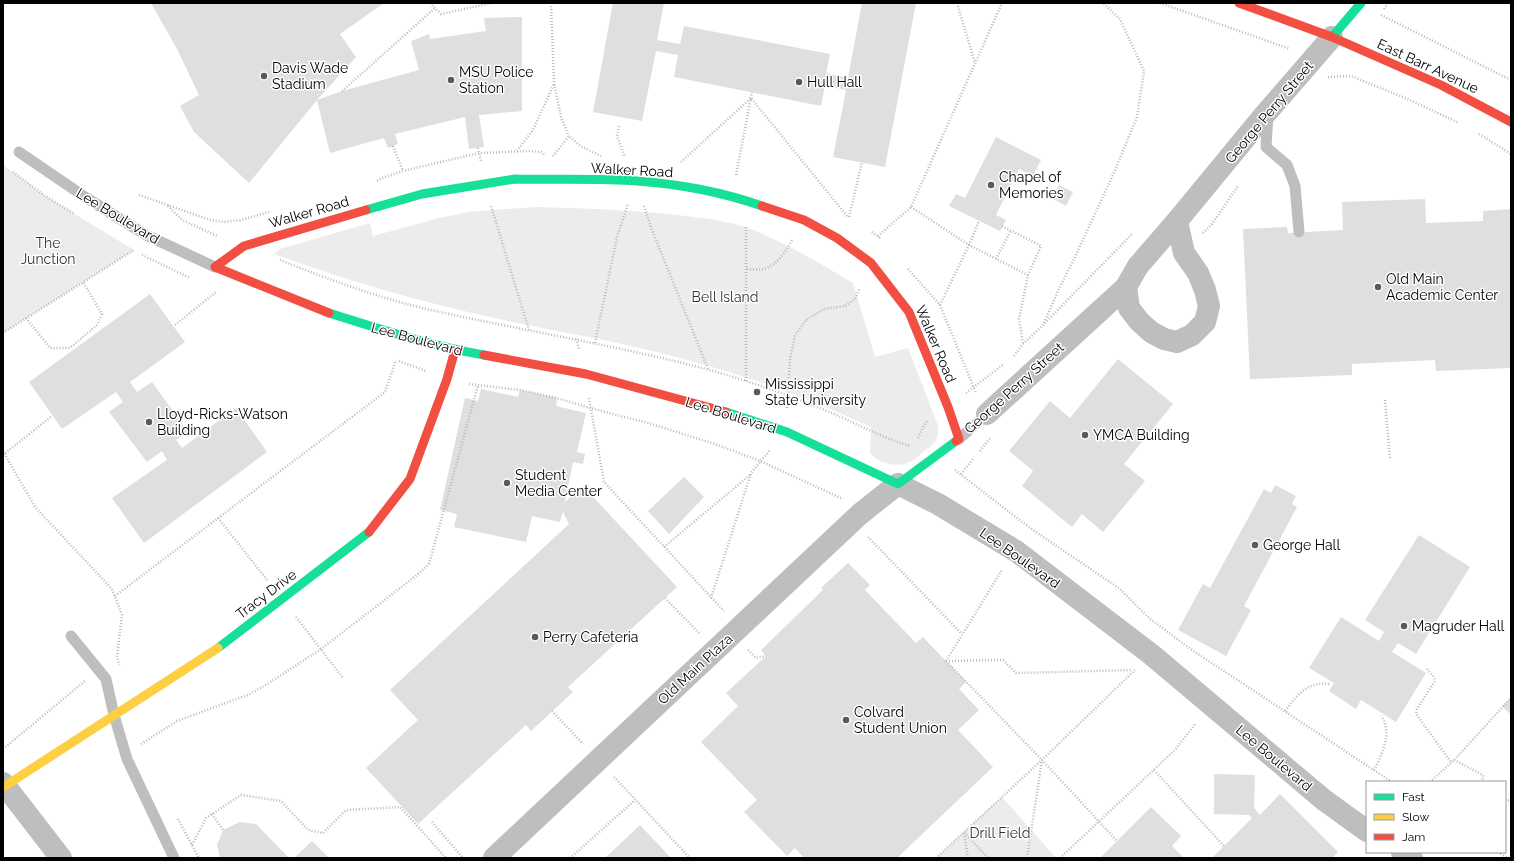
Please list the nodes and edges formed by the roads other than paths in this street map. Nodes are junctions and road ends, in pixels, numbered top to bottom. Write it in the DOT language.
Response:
graph roads {
  1 [pos="1238,3"];
  2 [pos="1361,3"];
  3 [pos="1332,37"];
  4 [pos="1268,111"];
  5 [pos="1511,122"];
  6 [pos="19,152"];
  7 [pos="1177,222"];
  8 [pos="1299,232"];
  9 [pos="215,267"];
  10 [pos="1126,287"];
  11 [pos="455,350"];
  12 [pos="987,414"];
  13 [pos="959,439"];
  14 [pos="898,484"];
  15 [pos="71,636"];
  16 [pos="114,715"];
  17 [pos="4,784"];
  18 [pos="1366,830"];
  19 [pos="61,858"];
  20 [pos="174,858"];
  21 [pos="494,858"];
  1 -- 3 [label="street, East Barr Avenue"];
  2 -- 3 [label="street, George Perry Street"];
  3 -- 4 [label="street, George Perry Street"];
  3 -- 5 [label="street, East Barr Avenue"];
  4 -- 7 [label="street, George Perry Street"];
  4 -- 8 [label="lane"];
  6 -- 9 [label="lane, Lee Boulevard"];
  7 -- 10 [label="street, George Perry Street"];
  7 -- 10 [label="street"];
  9 -- 11 [label="street, Lee Boulevard"];
  9 -- 13 [label="street, Walker Road"];
  10 -- 12 [label="street, George Perry Street"];
  11 -- 14 [label="street, Lee Boulevard"];
  11 -- 16 [label="street, Tracy Drive"];
  12 -- 13 [label="lane, George Perry Street"];
  13 -- 14 [label="street, George Perry Street"];
  14 -- 18 [label="street, Lee Boulevard"];
  14 -- 21 [label="street, Old Main Plaza"];
  15 -- 16 [label="lane"];
  16 -- 17 [label="street, Tracy Drive"];
  16 -- 20 [label="lane"];
  17 -- 19 [label="street"];
}
